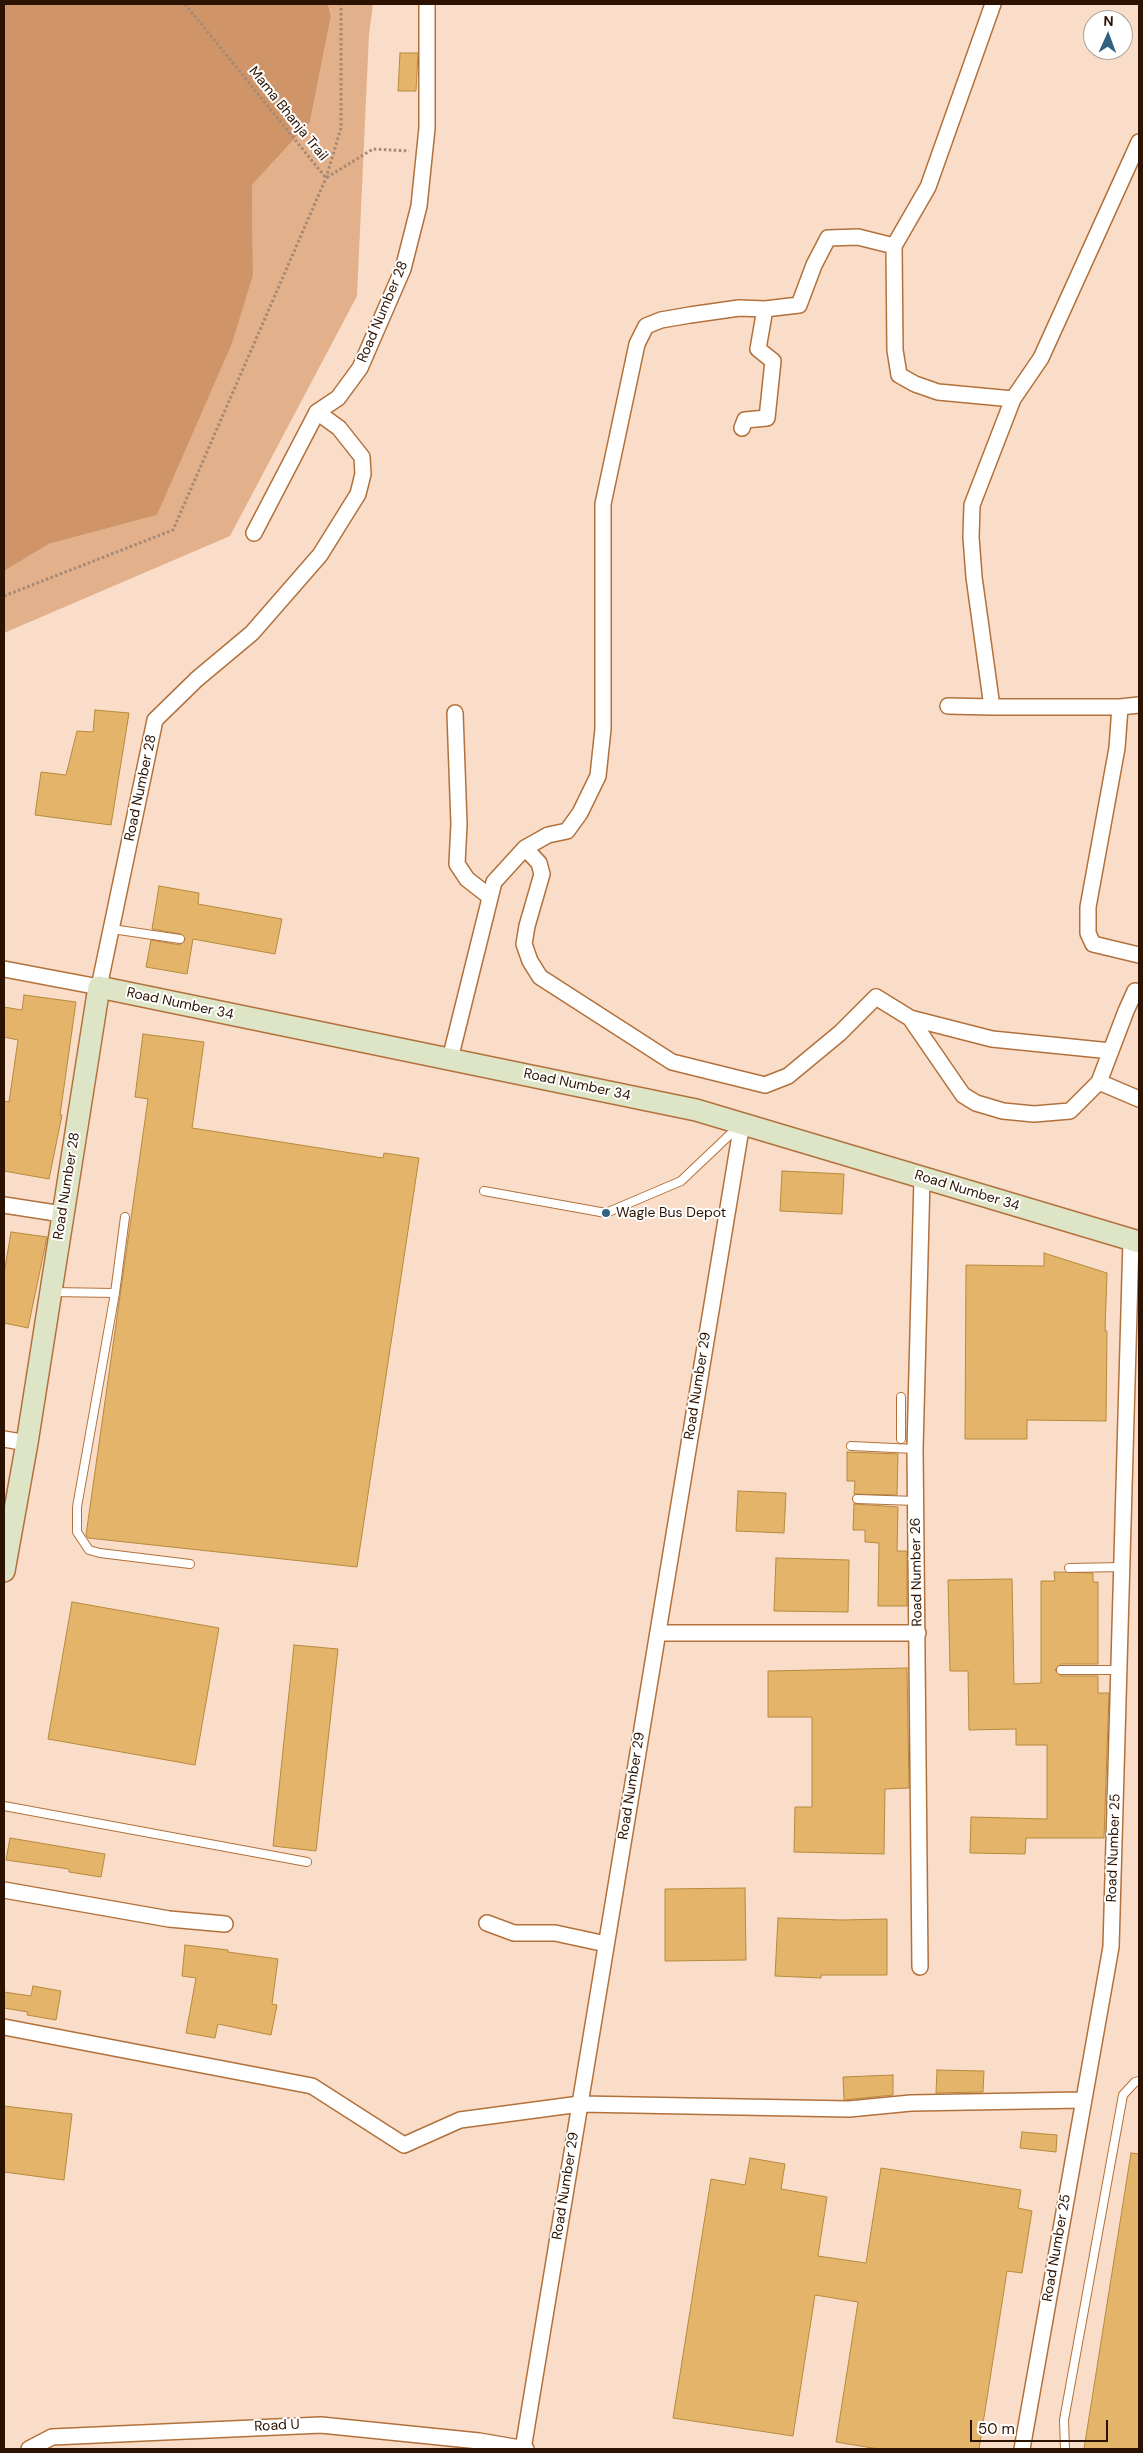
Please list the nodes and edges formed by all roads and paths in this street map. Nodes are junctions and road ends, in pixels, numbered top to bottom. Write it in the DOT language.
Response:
graph roads {
  1 [pos="185,4"];
  2 [pos="341,4"];
  3 [pos="427,4"];
  4 [pos="993,4"];
  5 [pos="1139,142"];
  6 [pos="424,152"];
  7 [pos="326,178"];
  8 [pos="894,246"];
  9 [pos="765,309"];
  10 [pos="1014,399"];
  11 [pos="317,412"];
  12 [pos="742,428"];
  13 [pos="254,533"];
  14 [pos="4,596"];
  15 [pos="1139,705"];
  16 [pos="948,706"];
  17 [pos="992,707"];
  18 [pos="1120,708"];
  19 [pos="455,713"];
  20 [pos="525,848"];
  21 [pos="490,897"];
  22 [pos="112,929"];
  23 [pos="180,940"];
  24 [pos="1139,955"];
  25 [pos="4,969"];
  26 [pos="99,987"];
  27 [pos="1139,992"];
  28 [pos="910,1018"];
  29 [pos="1111,1051"];
  30 [pos="450,1059"];
  31 [pos="1100,1082"];
  32 [pos="1139,1099"];
  33 [pos="742,1123"];
  34 [pos="922,1178"];
  35 [pos="484,1190"];
  36 [pos="4,1205"];
  37 [pos="62,1214"];
  38 [pos="125,1217"];
  39 [pos="1135,1241"];
  40 [pos="50,1292"];
  41 [pos="115,1293"];
  42 [pos="901,1398"];
  43 [pos="908,1416"];
  44 [pos="4,1439"];
  45 [pos="901,1439"];
  46 [pos="27,1442"];
  47 [pos="851,1446"];
  48 [pos="915,1449"];
  49 [pos="857,1499"];
  50 [pos="916,1501"];
  51 [pos="190,1564"];
  52 [pos="1123,1567"];
  53 [pos="1069,1568"];
  54 [pos="4,1571"];
  55 [pos="658,1633"];
  56 [pos="918,1633"];
  57 [pos="1061,1670"];
  58 [pos="1120,1670"];
  59 [pos="4,1806"];
  60 [pos="306,1862"];
  61 [pos="4,1890"];
  62 [pos="487,1923"];
  63 [pos="225,1924"];
  64 [pos="606,1944"];
  65 [pos="920,1967"];
  66 [pos="4,2026"];
  67 [pos="1139,2080"];
  68 [pos="1082,2100"];
  69 [pos="580,2104"];
  70 [pos="29,2449"];
  71 [pos="524,2449"];
  72 [pos="1022,2449"];
  73 [pos="1065,2449"];
  1 -- 7 [label="path, Mama Bhanja Trail"];
  2 -- 7 [label="path"];
  3 -- 6 [label="street, Road Number 28"];
  4 -- 8 [label="street"];
  5 -- 10 [label="street"];
  6 -- 7 [label="path, Mama Bhanja Trail"];
  6 -- 11 [label="street, Road Number 28"];
  7 -- 14 [label="path"];
  8 -- 9 [label="street"];
  8 -- 10 [label="street"];
  9 -- 12 [label="street"];
  9 -- 20 [label="street"];
  10 -- 17 [label="street"];
  11 -- 13 [label="street"];
  11 -- 22 [label="street, Road Number 28"];
  15 -- 18 [label="street"];
  16 -- 17 [label="street"];
  17 -- 18 [label="street"];
  18 -- 24 [label="street"];
  19 -- 21 [label="street"];
  20 -- 21 [label="street"];
  20 -- 28 [label="street"];
  21 -- 30 [label="street"];
  22 -- 23 [label="lane"];
  22 -- 26 [label="street, Road Number 28"];
  25 -- 26 [label="street, Road Number 34"];
  26 -- 30 [label="street, Road Number 34"];
  26 -- 37 [label="street, Road Number 28"];
  27 -- 29 [label="street"];
  28 -- 29 [label="street"];
  28 -- 31 [label="street"];
  29 -- 31 [label="street"];
  30 -- 33 [label="street, Road Number 34"];
  31 -- 32 [label="street"];
  33 -- 34 [label="street, Road Number 34"];
  33 -- 35 [label="lane"];
  33 -- 55 [label="street, Road Number 29"];
  34 -- 39 [label="street, Road Number 34"];
  34 -- 43 [label="street, Road Number 26"];
  36 -- 37 [label="street"];
  37 -- 40 [label="street, Road Number 28"];
  38 -- 41 [label="lane"];
  39 -- 52 [label="street, Road Number 25"];
  40 -- 41 [label="lane"];
  40 -- 46 [label="street, Road Number 28"];
  41 -- 51 [label="lane"];
  42 -- 43 [label="lane"];
  43 -- 45 [label="lane"];
  43 -- 48 [label="street, Road Number 26"];
  44 -- 46 [label="street"];
  46 -- 54 [label="street, Road Number 28"];
  47 -- 48 [label="lane"];
  48 -- 50 [label="street, Road Number 26"];
  49 -- 50 [label="lane"];
  50 -- 56 [label="street, Road Number 26"];
  52 -- 53 [label="lane"];
  52 -- 58 [label="street, Road Number 25"];
  55 -- 56 [label="street"];
  55 -- 64 [label="street, Road Number 29"];
  56 -- 65 [label="street, Road Number 26"];
  57 -- 58 [label="lane"];
  58 -- 68 [label="street, Road Number 25"];
  59 -- 60 [label="lane"];
  61 -- 63 [label="street"];
  62 -- 64 [label="street"];
  64 -- 69 [label="street, Road Number 29"];
  66 -- 69 [label="street"];
  67 -- 73 [label="lane"];
  68 -- 69 [label="street"];
  68 -- 72 [label="street, Road Number 25"];
  69 -- 71 [label="street, Road Number 29"];
  70 -- 71 [label="street, Road U"];
}
